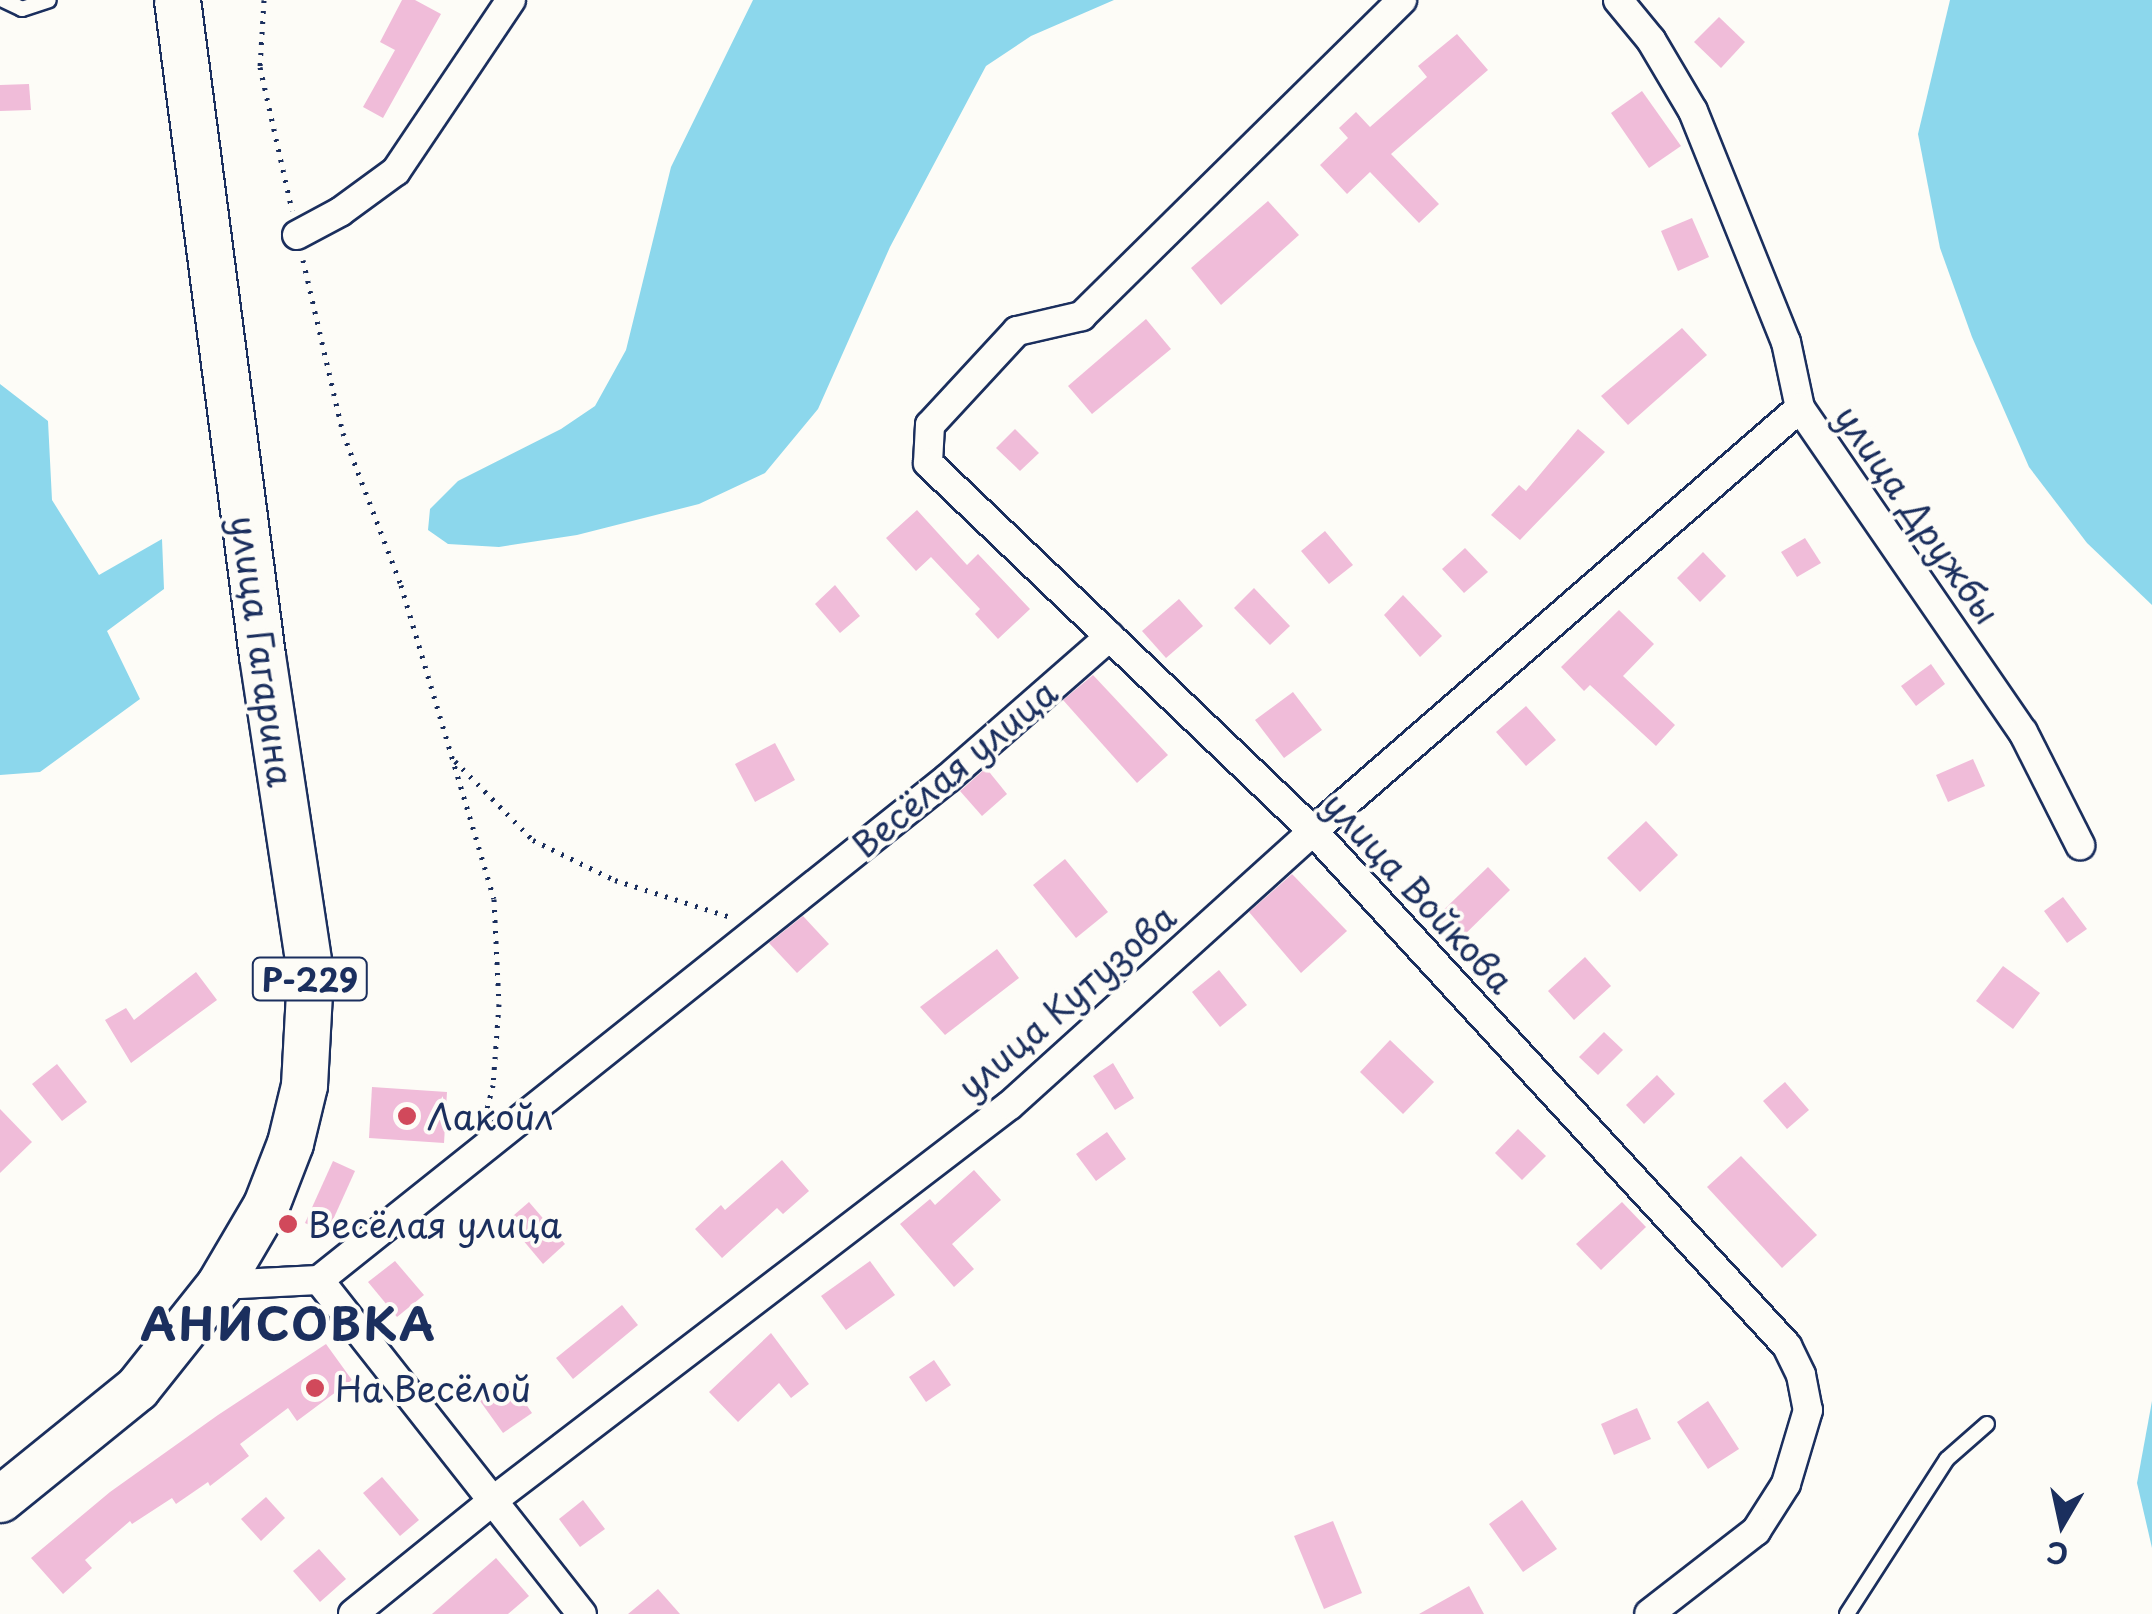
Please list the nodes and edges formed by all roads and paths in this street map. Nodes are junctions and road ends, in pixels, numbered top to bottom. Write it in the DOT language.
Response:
graph roads {
  1 [pos="3,0"];
  2 [pos="49,0"];
  3 [pos="177,0"];
  4 [pos="511,0"];
  5 [pos="1402,0"];
  6 [pos="1618,0"];
  7 [pos="297,234"];
  8 [pos="1800,408"];
  9 [pos="343,433"];
  10 [pos="1110,636"];
  11 [pos="453,759"];
  12 [pos="1313,831"];
  13 [pos="2080,845"];
  14 [pos="758,926"];
  15 [pos="474,1155"];
  16 [pos="319,1280"];
  17 [pos="219,1285"];
  18 [pos="1987,1424"];
  19 [pos="0,1499"];
  20 [pos="495,1499"];
  21 [pos="353,1614"];
  22 [pos="582,1614"];
  23 [pos="1649,1614"];
  24 [pos="1847,1614"];
  1 -- 2 [label="lane"];
  3 -- 17 [label="main road, улица Гагарина / Р-229"];
  4 -- 7 [label="street"];
  5 -- 10 [label="street, улица Войкова"];
  6 -- 8 [label="street, улица Дружбы"];
  8 -- 12 [label="street, улица Кутузова"];
  8 -- 13 [label="street, улица Дружбы"];
  9 -- 11 [label="path"];
  10 -- 12 [label="street, улица Войкова"];
  10 -- 14 [label="street, Весёлая улица"];
  11 -- 14 [label="path"];
  11 -- 15 [label="path"];
  12 -- 20 [label="street, улица Кутузова"];
  12 -- 23 [label="street, улица Войкова"];
  14 -- 15 [label="street, Весёлая улица"];
  15 -- 16 [label="street, Весёлая улица"];
  16 -- 17 [label="street"];
  16 -- 20 [label="street"];
  17 -- 19 [label="main road, Р-229"];
  18 -- 24 [label="lane"];
  20 -- 21 [label="street, улица Кутузова"];
  20 -- 22 [label="street"];
}
